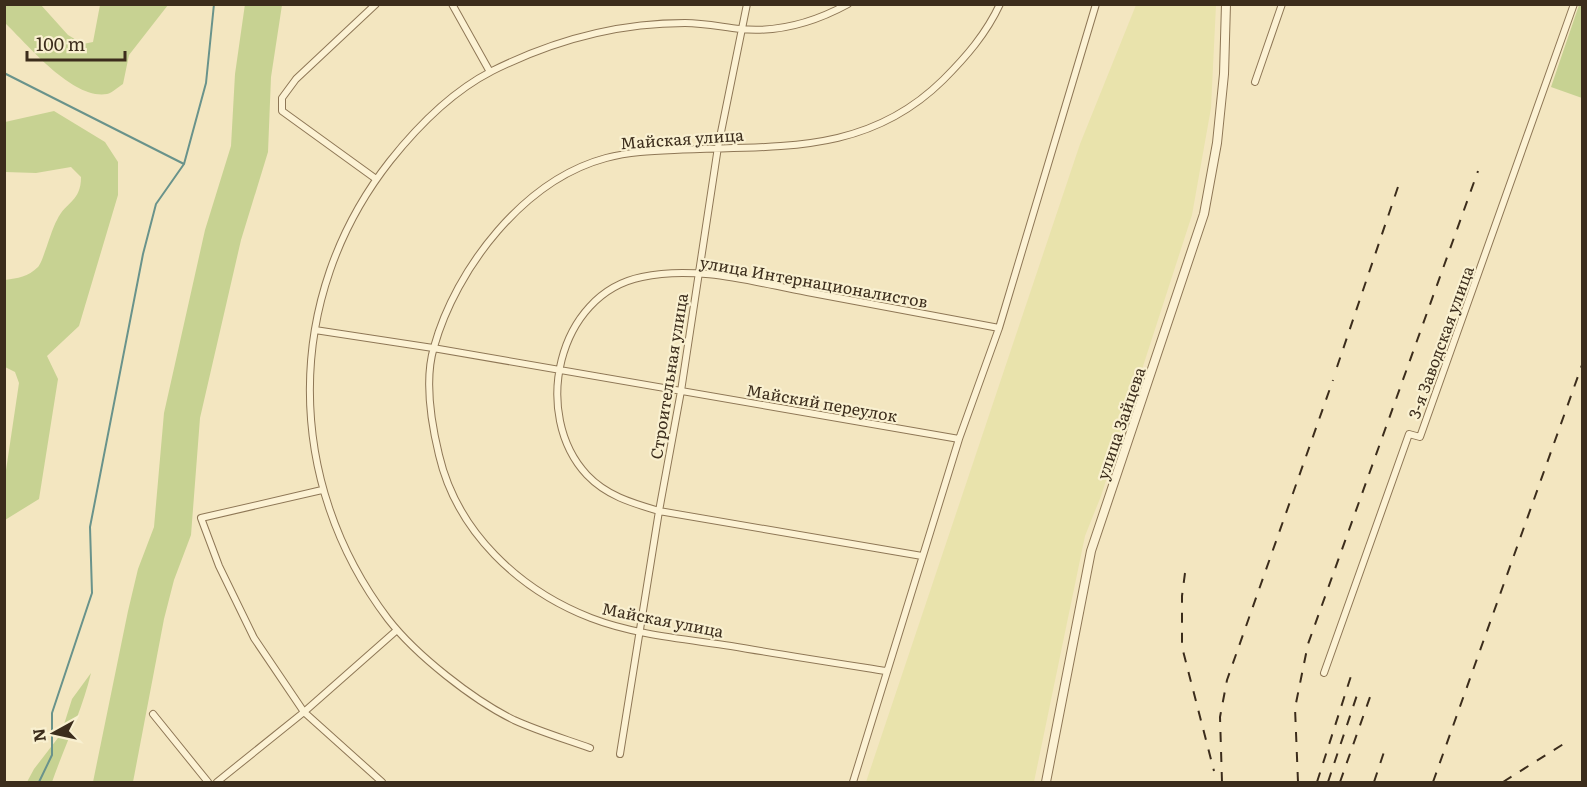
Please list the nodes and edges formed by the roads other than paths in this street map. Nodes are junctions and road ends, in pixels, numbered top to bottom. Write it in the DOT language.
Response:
graph roads {
  1 [pos="376,4"];
  2 [pos="452,4"];
  3 [pos="747,4"];
  4 [pos="848,4"];
  5 [pos="1000,4"];
  6 [pos="1096,4"];
  7 [pos="1226,4"];
  8 [pos="1282,4"];
  9 [pos="1574,4"];
  10 [pos="741,29"];
  11 [pos="490,72"];
  12 [pos="1255,82"];
  13 [pos="718,147"];
  14 [pos="376,179"];
  15 [pos="699,272"];
  16 [pos="999,328"];
  17 [pos="315,330"];
  18 [pos="433,348"];
  19 [pos="559,371"];
  20 [pos="681,391"];
  21 [pos="959,439"];
  22 [pos="322,490"];
  23 [pos="659,511"];
  24 [pos="922,556"];
  25 [pos="398,630"];
  26 [pos="639,631"];
  27 [pos="886,671"];
  28 [pos="1324,673"];
  29 [pos="304,712"];
  30 [pos="153,714"];
  31 [pos="590,748"];
  32 [pos="620,754"];
  33 [pos="208,783"];
  34 [pos="217,783"];
  35 [pos="382,783"];
  36 [pos="853,783"];
  37 [pos="1046,783"];
  1 -- 14 [label="street"];
  2 -- 11 [label="street"];
  3 -- 10 [label="street, Строительная улица"];
  4 -- 10 [label="street"];
  5 -- 13 [label="street, Майская улица"];
  6 -- 16 [label="street"];
  7 -- 37 [label="street, улица Зайцева"];
  8 -- 12 [label="street"];
  9 -- 28 [label="street, 3-я Заводская улица"];
  10 -- 11 [label="street"];
  10 -- 13 [label="street, Строительная улица"];
  11 -- 14 [label="street"];
  13 -- 15 [label="street, Строительная улица"];
  13 -- 18 [label="street, Майская улица"];
  14 -- 17 [label="street"];
  15 -- 16 [label="street, улица Интернационалистов"];
  15 -- 19 [label="street, улица Интернационалистов"];
  15 -- 20 [label="street, Строительная улица"];
  16 -- 21 [label="street"];
  17 -- 18 [label="street, Майский переулок"];
  17 -- 22 [label="street"];
  18 -- 19 [label="street, Майский переулок"];
  18 -- 26 [label="street, Майская улица"];
  19 -- 20 [label="street, Майский переулок"];
  19 -- 23 [label="street, улица Интернационалистов"];
  20 -- 21 [label="street, Майский переулок"];
  20 -- 23 [label="street, Строительная улица"];
  21 -- 24 [label="street"];
  22 -- 25 [label="street"];
  22 -- 29 [label="street"];
  23 -- 24 [label="street, улица Интернационалистов"];
  23 -- 26 [label="street, Строительная улица"];
  24 -- 27 [label="street"];
  25 -- 29 [label="street"];
  25 -- 31 [label="street"];
  26 -- 27 [label="street, Майская улица"];
  26 -- 32 [label="street, Строительная улица"];
  27 -- 36 [label="street"];
  29 -- 34 [label="street"];
  29 -- 35 [label="street"];
  30 -- 33 [label="street"];
}
